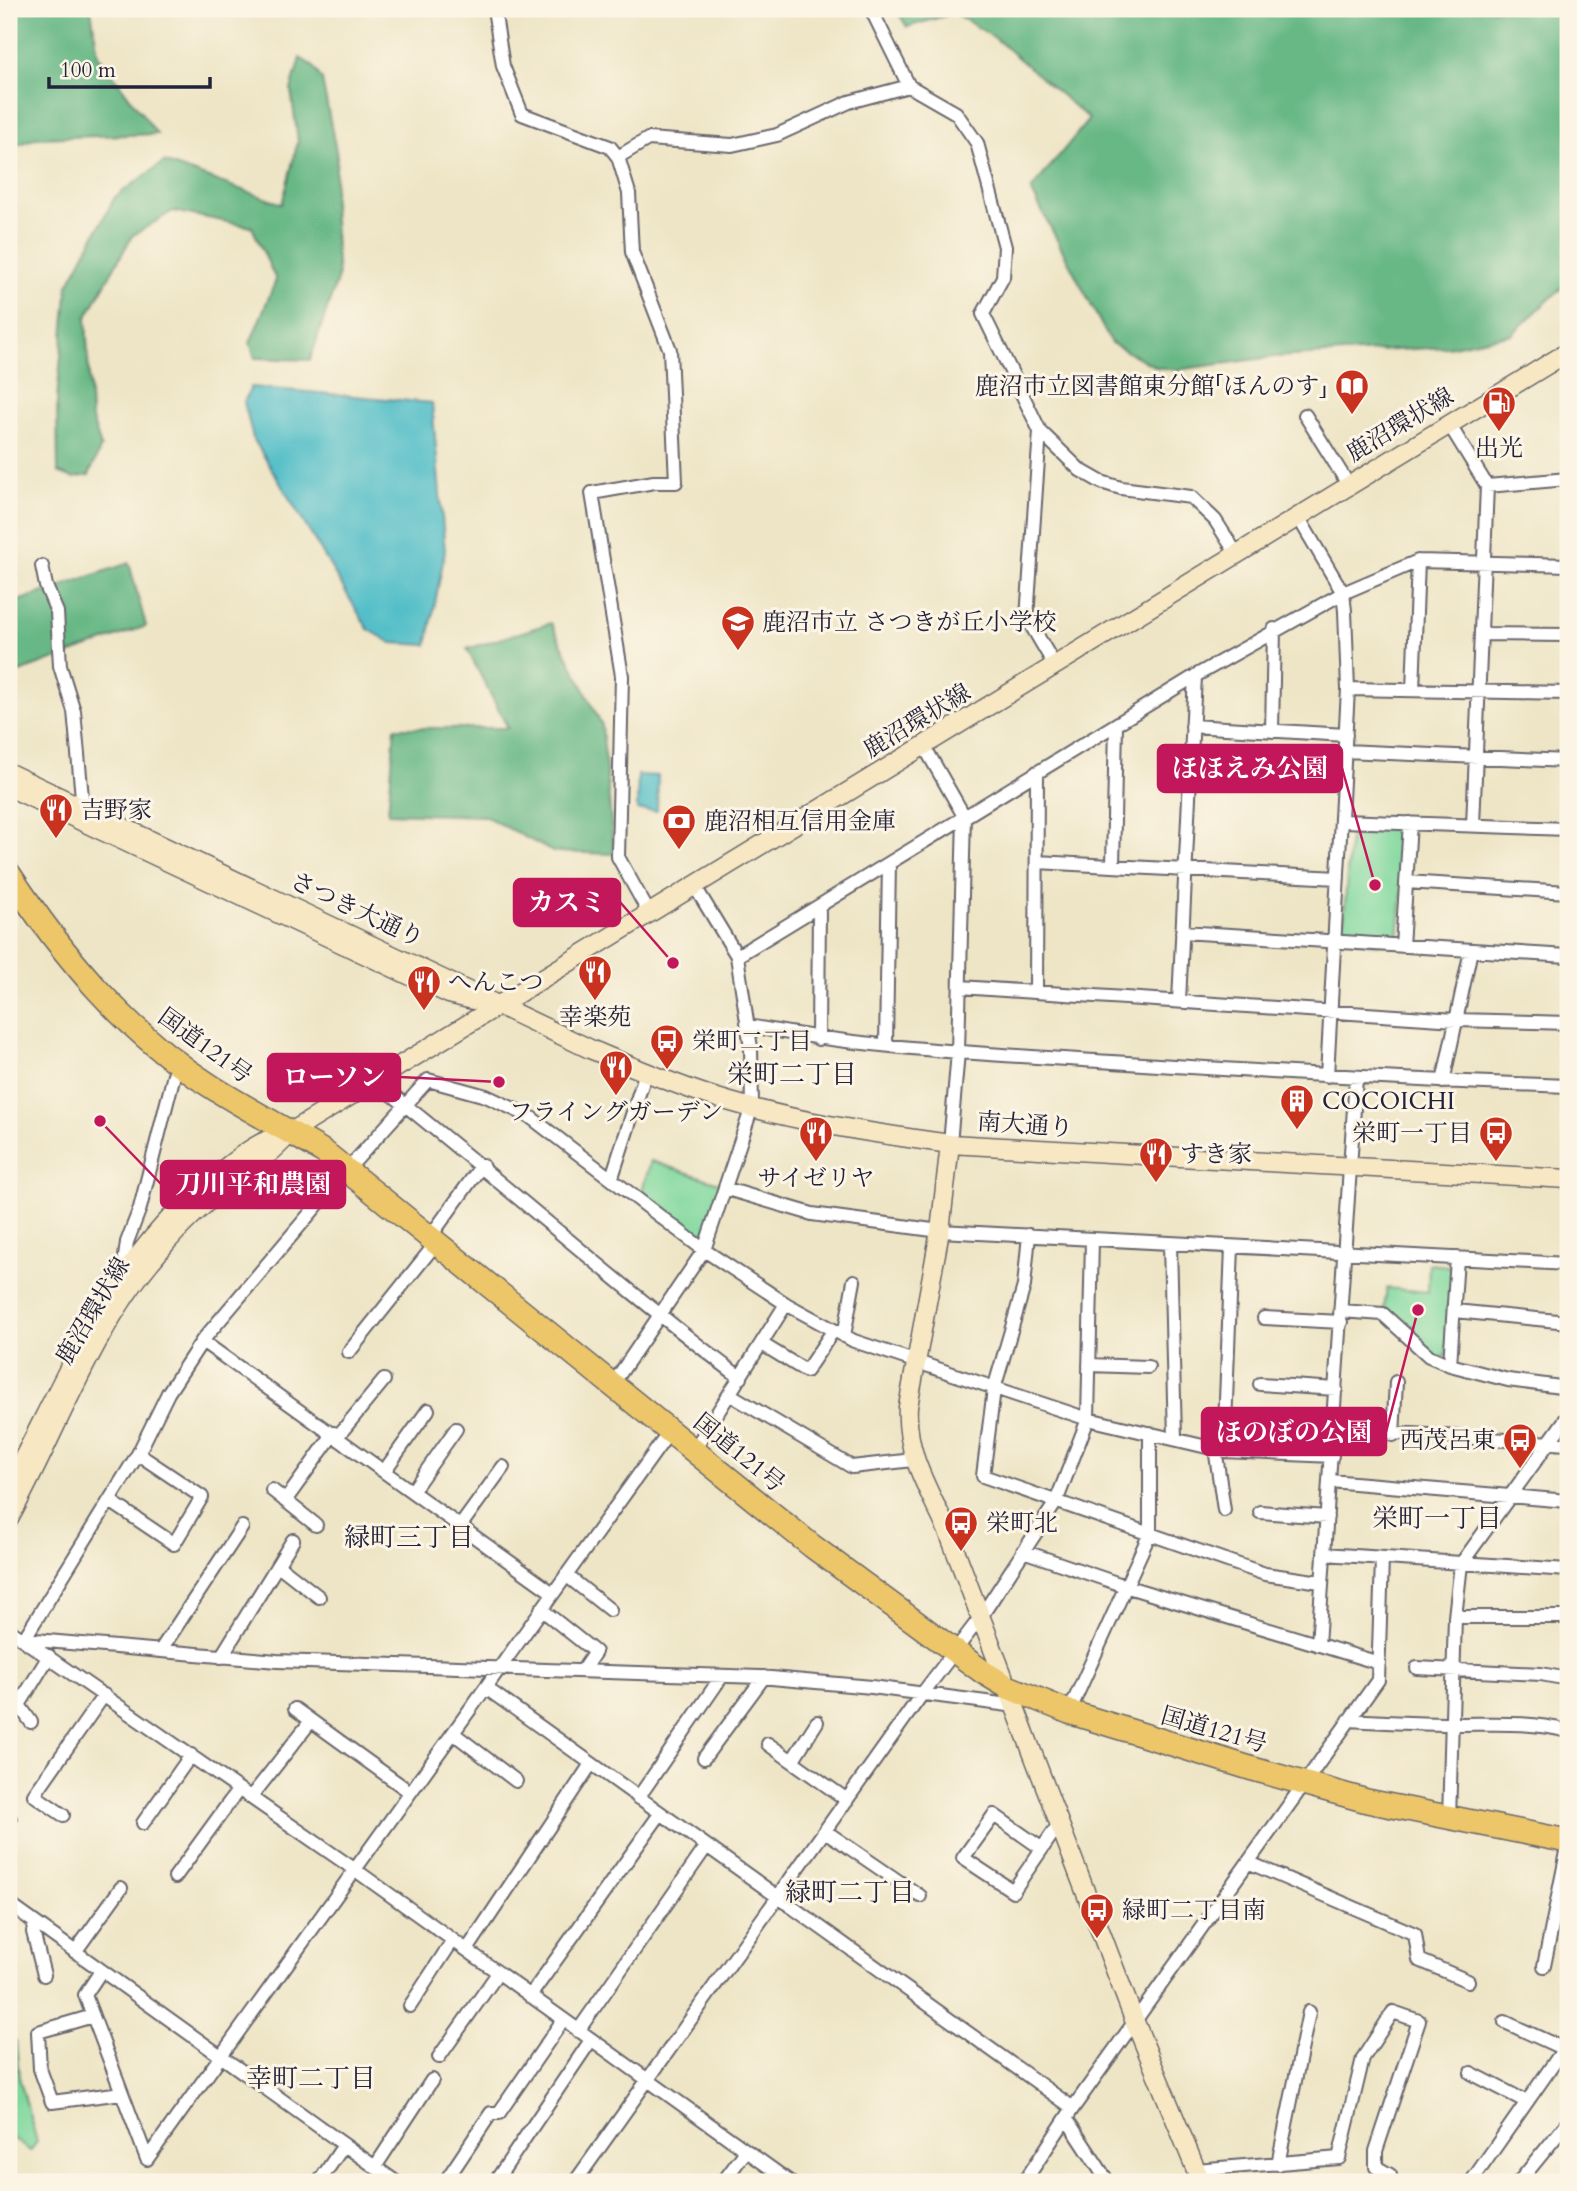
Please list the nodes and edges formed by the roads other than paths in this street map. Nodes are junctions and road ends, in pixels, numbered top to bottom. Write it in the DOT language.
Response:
graph roads {
  1 [pos="494,9"];
  2 [pos="870,9"];
  3 [pos="909,86"];
  4 [pos="618,157"];
  5 [pos="1568,352"];
  6 [pos="1305,415"];
  7 [pos="1449,424"];
  8 [pos="1040,431"];
  9 [pos="1568,479"];
  10 [pos="1348,484"];
  11 [pos="1487,486"];
  12 [pos="1297,515"];
  13 [pos="1236,553"];
  14 [pos="1419,561"];
  15 [pos="1484,561"];
  16 [pos="1568,565"];
  17 [pos="42,566"];
  18 [pos="1343,593"];
  19 [pos="1274,629"];
  20 [pos="1481,634"];
  21 [pos="1568,635"];
  22 [pos="1055,666"];
  23 [pos="1195,676"];
  24 [pos="1348,689"];
  25 [pos="1413,690"];
  26 [pos="1478,691"];
  27 [pos="1568,693"];
  28 [pos="1116,725"];
  29 [pos="1192,726"];
  30 [pos="1272,731"];
  31 [pos="1346,735"];
  32 [pos="924,746"];
  33 [pos="1345,751"];
  34 [pos="1476,758"];
  35 [pos="1568,761"];
  36 [pos="1037,772"];
  37 [pos="9,773"];
  38 [pos="9,787"];
  39 [pos="83,807"];
  40 [pos="964,816"];
  41 [pos="1342,821"];
  42 [pos="1410,823"];
  43 [pos="1473,825"];
  44 [pos="1568,829"];
  45 [pos="1037,862"];
  46 [pos="889,863"];
  47 [pos="1113,866"];
  48 [pos="1185,870"];
  49 [pos="9,874"];
  50 [pos="1338,878"];
  51 [pos="1406,882"];
  52 [pos="694,885"];
  53 [pos="1568,892"];
  54 [pos="819,906"];
  55 [pos="649,913"];
  56 [pos="1182,932"];
  57 [pos="1335,942"];
  58 [pos="1402,946"];
  59 [pos="1471,950"];
  60 [pos="737,956"];
  61 [pos="1568,956"];
  62 [pos="960,987"];
  63 [pos="1036,992"];
  64 [pos="1179,1002"];
  65 [pos="500,1006"];
  66 [pos="1331,1012"];
  67 [pos="1456,1020"];
  68 [pos="1568,1023"];
  69 [pos="748,1026"];
  70 [pos="818,1039"];
  71 [pos="886,1044"];
  72 [pos="958,1052"];
  73 [pos="177,1063"];
  74 [pos="646,1072"];
  75 [pos="1327,1076"];
  76 [pos="1356,1079"];
  77 [pos="374,1080"];
  78 [pos="1443,1082"];
  79 [pos="1568,1086"];
  80 [pos="407,1106"];
  81 [pos="752,1108"];
  82 [pos="291,1132"];
  83 [pos="950,1144"];
  84 [pos="482,1165"];
  85 [pos="1348,1169"];
  86 [pos="347,1170"];
  87 [pos="612,1177"];
  88 [pos="1568,1179"];
  89 [pos="727,1189"];
  90 [pos="940,1231"];
  91 [pos="1029,1236"];
  92 [pos="434,1240"];
  93 [pos="1092,1240"];
  94 [pos="1170,1244"];
  95 [pos="1232,1247"];
  96 [pos="704,1250"];
  97 [pos="1345,1254"];
  98 [pos="1457,1258"];
  99 [pos="1568,1264"];
  100 [pos="128,1266"];
  101 [pos="854,1281"];
  102 [pos="786,1304"];
  103 [pos="1455,1311"];
  104 [pos="659,1316"];
  105 [pos="1341,1316"];
  106 [pos="1264,1318"];
  107 [pos="1568,1322"];
  108 [pos="838,1334"];
  109 [pos="202,1340"];
  110 [pos="762,1344"];
  111 [pos="349,1352"];
  112 [pos="916,1363"];
  113 [pos="1089,1365"];
  114 [pos="1450,1365"];
  115 [pos="1148,1367"];
  116 [pos="741,1378"];
  117 [pos="384,1380"];
  118 [pos="1396,1382"];
  119 [pos="613,1384"];
  120 [pos="1259,1384"];
  121 [pos="1568,1388"];
  122 [pos="994,1389"];
  123 [pos="1336,1389"];
  124 [pos="731,1395"];
  125 [pos="428,1410"];
  126 [pos="1568,1416"];
  127 [pos="1088,1419"];
  128 [pos="456,1429"];
  129 [pos="1334,1429"];
  130 [pos="670,1431"];
  131 [pos="1150,1433"];
  132 [pos="336,1434"];
  133 [pos="1393,1434"];
  134 [pos="1175,1438"];
  135 [pos="1550,1444"];
  136 [pos="1568,1444"];
  137 [pos="694,1450"];
  138 [pos="1219,1450"];
  139 [pos="138,1454"];
  140 [pos="1332,1456"];
  141 [pos="913,1460"];
  142 [pos="503,1467"];
  143 [pos="385,1470"];
  144 [pos="1330,1481"];
  145 [pos="9,1486"];
  146 [pos="272,1490"];
  147 [pos="413,1490"];
  148 [pos="1512,1497"];
  149 [pos="110,1501"];
  150 [pos="285,1501"];
  151 [pos="1568,1501"];
  152 [pos="1056,1502"];
  153 [pos="1224,1510"];
  154 [pos="1260,1512"];
  155 [pos="1327,1517"];
  156 [pos="9,1519"];
  157 [pos="316,1525"];
  158 [pos="461,1525"];
  159 [pos="242,1527"];
  160 [pos="1150,1533"];
  161 [pos="293,1541"];
  162 [pos="1023,1551"];
  163 [pos="1324,1554"];
  164 [pos="1382,1559"];
  165 [pos="1461,1564"];
  166 [pos="278,1565"];
  167 [pos="1568,1570"];
  168 [pos="566,1575"];
  169 [pos="1321,1582"];
  170 [pos="1128,1587"];
  171 [pos="553,1592"];
  172 [pos="319,1597"];
  173 [pos="541,1609"];
  174 [pos="610,1610"];
  175 [pos="1455,1617"];
  176 [pos="1568,1617"];
  177 [pos="980,1618"];
  178 [pos="9,1630"];
  179 [pos="24,1639"];
  180 [pos="1318,1645"];
  181 [pos="160,1651"];
  182 [pos="955,1651"];
  183 [pos="49,1656"];
  184 [pos="221,1657"];
  185 [pos="1379,1663"];
  186 [pos="501,1668"];
  187 [pos="1417,1668"];
  188 [pos="1454,1669"];
  189 [pos="582,1671"];
  190 [pos="722,1676"];
  191 [pos="764,1677"];
  192 [pos="1568,1679"];
  193 [pos="486,1688"];
  194 [pos="922,1694"];
  195 [pos="104,1695"];
  196 [pos="1012,1697"];
  197 [pos="295,1709"];
  198 [pos="1069,1712"];
  199 [pos="1349,1720"];
  200 [pos="311,1721"];
  201 [pos="31,1722"];
  202 [pos="817,1722"];
  203 [pos="1452,1724"];
  204 [pos="1568,1731"];
  205 [pos="453,1733"];
  206 [pos="768,1744"];
  207 [pos="191,1755"];
  208 [pos="704,1758"];
  209 [pos="792,1761"];
  210 [pos="591,1764"];
  211 [pos="516,1781"];
  212 [pos="1305,1784"];
  213 [pos="239,1789"];
  214 [pos="410,1792"];
  215 [pos="251,1797"];
  216 [pos="638,1798"];
  217 [pos="847,1800"];
  218 [pos="660,1814"];
  219 [pos="63,1815"];
  220 [pos="1449,1819"];
  221 [pos="143,1823"];
  222 [pos="1059,1824"];
  223 [pos="825,1831"];
  224 [pos="1568,1841"];
  225 [pos="706,1847"];
  226 [pos="1568,1847"];
  227 [pos="1041,1848"];
  228 [pos="1250,1863"];
  229 [pos="354,1868"];
  230 [pos="175,1877"];
  231 [pos="121,1888"];
  232 [pos="920,1896"];
  233 [pos="778,1899"];
  234 [pos="9,1904"];
  235 [pos="35,1923"];
  236 [pos="453,1940"];
  237 [pos="467,1950"];
  238 [pos="75,1952"];
  239 [pos="1544,1966"];
  240 [pos="101,1970"];
  241 [pos="498,1973"];
  242 [pos="44,1975"];
  243 [pos="1468,1981"];
  244 [pos="530,1996"];
  245 [pos="410,2006"];
  246 [pos="1309,2012"];
  247 [pos="93,2016"];
  248 [pos="563,2020"];
  249 [pos="1135,2022"];
  250 [pos="1505,2022"];
  251 [pos="578,2031"];
  252 [pos="591,2040"];
  253 [pos="1566,2046"];
  254 [pos="220,2057"];
  255 [pos="439,2057"];
  256 [pos="1471,2073"];
  257 [pos="432,2080"];
  258 [pos="648,2081"];
  259 [pos="122,2093"];
  260 [pos="1527,2102"];
  261 [pos="1069,2113"];
  262 [pos="1568,2122"];
  263 [pos="344,2146"];
  264 [pos="746,2151"];
  265 [pos="1278,2164"];
  266 [pos="375,2167"];
  267 [pos="1198,2176"];
  268 [pos="390,2180"];
  269 [pos="319,2182"];
  270 [pos="445,2182"];
  271 [pos="495,2182"];
  272 [pos="575,2182"];
  273 [pos="723,2182"];
  274 [pos="790,2182"];
  275 [pos="1024,2182"];
  276 [pos="1108,2182"];
  277 [pos="1391,2182"];
  278 [pos="1471,2182"];
  279 [pos="1518,2182"];
  1 -- 4 [label="street"];
  2 -- 3 [label="street"];
  3 -- 4 [label="street"];
  3 -- 8 [label="street"];
  4 -- 55 [label="street"];
  5 -- 7 [label="street, 鹿沼環状線"];
  6 -- 10 [label="street"];
  7 -- 10 [label="street, 鹿沼環状線"];
  7 -- 11 [label="street"];
  8 -- 13 [label="street"];
  8 -- 22 [label="street"];
  9 -- 11 [label="street"];
  10 -- 12 [label="street, 鹿沼環状線"];
  11 -- 15 [label="street"];
  12 -- 13 [label="street, 鹿沼環状線"];
  12 -- 18 [label="street"];
  13 -- 22 [label="street, 鹿沼環状線"];
  14 -- 15 [label="street"];
  14 -- 18 [label="street"];
  14 -- 25 [label="street"];
  15 -- 16 [label="street"];
  15 -- 20 [label="street"];
  17 -- 39 [label="street"];
  18 -- 19 [label="street"];
  18 -- 24 [label="street"];
  19 -- 23 [label="street"];
  19 -- 30 [label="street"];
  20 -- 21 [label="street"];
  20 -- 26 [label="street"];
  22 -- 32 [label="street, 鹿沼環状線"];
  23 -- 28 [label="street"];
  23 -- 29 [label="street"];
  24 -- 25 [label="street"];
  24 -- 31 [label="street"];
  25 -- 26 [label="street"];
  26 -- 27 [label="street"];
  26 -- 34 [label="street"];
  28 -- 36 [label="street"];
  28 -- 47 [label="street"];
  29 -- 30 [label="street"];
  29 -- 48 [label="street"];
  30 -- 31 [label="street"];
  31 -- 33 [label="street"];
  32 -- 40 [label="street"];
  32 -- 52 [label="street, 鹿沼環状線"];
  33 -- 34 [label="street"];
  33 -- 41 [label="street"];
  34 -- 35 [label="street"];
  34 -- 43 [label="street"];
  36 -- 40 [label="street"];
  36 -- 45 [label="street"];
  37 -- 39 [label="street, さつき大通り"];
  38 -- 65 [label="street, さつき大通り"];
  39 -- 65 [label="street, さつき大通り"];
  40 -- 46 [label="street"];
  40 -- 62 [label="street"];
  41 -- 42 [label="street"];
  41 -- 50 [label="street"];
  42 -- 43 [label="street"];
  42 -- 51 [label="street"];
  43 -- 44 [label="street"];
  45 -- 47 [label="street"];
  45 -- 63 [label="street"];
  46 -- 54 [label="street"];
  46 -- 71 [label="street"];
  47 -- 48 [label="street"];
  48 -- 50 [label="street"];
  48 -- 56 [label="street"];
  49 -- 73 [label="highway, 国道121号"];
  50 -- 57 [label="street"];
  51 -- 53 [label="street"];
  51 -- 58 [label="street"];
  52 -- 55 [label="street, 鹿沼環状線"];
  52 -- 60 [label="street"];
  54 -- 60 [label="street"];
  54 -- 70 [label="street"];
  55 -- 65 [label="street, 鹿沼環状線"];
  56 -- 57 [label="street"];
  56 -- 64 [label="street"];
  57 -- 58 [label="street"];
  57 -- 66 [label="street"];
  58 -- 59 [label="street"];
  59 -- 61 [label="street"];
  59 -- 67 [label="street"];
  60 -- 69 [label="street"];
  62 -- 63 [label="street"];
  62 -- 72 [label="street"];
  63 -- 64 [label="street"];
  64 -- 66 [label="street"];
  65 -- 74 [label="street, 南大通り"];
  65 -- 77 [label="street, 鹿沼環状線"];
  66 -- 67 [label="street"];
  66 -- 75 [label="street"];
  67 -- 68 [label="street"];
  67 -- 78 [label="street"];
  69 -- 70 [label="street"];
  69 -- 81 [label="street"];
  70 -- 71 [label="street"];
  71 -- 72 [label="street"];
  72 -- 75 [label="street"];
  72 -- 83 [label="street"];
  73 -- 82 [label="highway, 国道121号"];
  73 -- 100 [label="street"];
  74 -- 81 [label="street, 南大通り"];
  74 -- 87 [label="street"];
  75 -- 76 [label="street"];
  76 -- 78 [label="street"];
  76 -- 85 [label="street"];
  77 -- 80 [label="street"];
  77 -- 82 [label="street, 鹿沼環状線"];
  78 -- 79 [label="street"];
  80 -- 84 [label="street"];
  80 -- 86 [label="street"];
  80 -- 87 [label="street"];
  81 -- 83 [label="street, 南大通り"];
  81 -- 89 [label="street"];
  82 -- 86 [label="highway, 国道121号"];
  82 -- 100 [label="street, 鹿沼環状線"];
  82 -- 156 [label="street, 鹿沼環状線"];
  83 -- 85 [label="street, 南大通り"];
  83 -- 90 [label="street"];
  84 -- 92 [label="street"];
  84 -- 104 [label="street"];
  85 -- 88 [label="street, 南大通り"];
  85 -- 97 [label="street"];
  86 -- 92 [label="highway, 国道121号"];
  86 -- 109 [label="street"];
  87 -- 96 [label="street"];
  89 -- 90 [label="street"];
  89 -- 96 [label="street"];
  90 -- 91 [label="street"];
  90 -- 112 [label="street"];
  91 -- 93 [label="street"];
  91 -- 122 [label="street"];
  92 -- 111 [label="street"];
  92 -- 119 [label="highway, 国道121号"];
  93 -- 94 [label="street"];
  93 -- 113 [label="street"];
  94 -- 95 [label="street"];
  94 -- 134 [label="street"];
  95 -- 97 [label="street"];
  95 -- 138 [label="street"];
  96 -- 102 [label="street"];
  96 -- 104 [label="street"];
  97 -- 98 [label="street"];
  97 -- 105 [label="street"];
  98 -- 99 [label="street"];
  98 -- 103 [label="street"];
  100 -- 145 [label="street, 鹿沼環状線"];
  101 -- 108 [label="street"];
  102 -- 108 [label="street"];
  102 -- 110 [label="street"];
  103 -- 107 [label="street"];
  103 -- 114 [label="street"];
  104 -- 116 [label="street"];
  104 -- 119 [label="street"];
  105 -- 106 [label="street"];
  105 -- 114 [label="street"];
  105 -- 123 [label="street"];
  108 -- 110 [label="street"];
  108 -- 112 [label="street"];
  109 -- 132 [label="street"];
  109 -- 139 [label="street"];
  110 -- 116 [label="street"];
  112 -- 122 [label="street"];
  112 -- 141 [label="street"];
  113 -- 115 [label="street"];
  113 -- 127 [label="street"];
  114 -- 121 [label="street"];
  116 -- 124 [label="street"];
  117 -- 132 [label="street"];
  118 -- 133 [label="street"];
  119 -- 130 [label="highway, 国道121号"];
  120 -- 123 [label="street"];
  122 -- 127 [label="street"];
  122 -- 152 [label="street"];
  123 -- 129 [label="street"];
  124 -- 137 [label="street"];
  124 -- 141 [label="street"];
  125 -- 143 [label="street"];
  126 -- 135 [label="street"];
  127 -- 131 [label="street"];
  127 -- 152 [label="street"];
  128 -- 147 [label="street"];
  129 -- 133 [label="street"];
  129 -- 140 [label="street"];
  130 -- 137 [label="highway, 国道121号"];
  130 -- 168 [label="street"];
  131 -- 134 [label="street"];
  131 -- 160 [label="street"];
  132 -- 143 [label="street"];
  132 -- 150 [label="street"];
  133 -- 135 [label="street"];
  134 -- 138 [label="street"];
  135 -- 136 [label="street"];
  135 -- 148 [label="street"];
  137 -- 182 [label="highway, 国道121号"];
  138 -- 140 [label="street"];
  138 -- 153 [label="street"];
  139 -- 149 [label="street"];
  139 -- 149 [label="street"];
  140 -- 144 [label="street"];
  141 -- 177 [label="street"];
  142 -- 158 [label="street"];
  143 -- 147 [label="street"];
  144 -- 148 [label="street"];
  144 -- 155 [label="street"];
  146 -- 150 [label="street"];
  147 -- 158 [label="street"];
  148 -- 151 [label="street"];
  148 -- 165 [label="street"];
  149 -- 179 [label="street"];
  150 -- 157 [label="street"];
  152 -- 160 [label="street"];
  152 -- 162 [label="street"];
  154 -- 155 [label="street"];
  155 -- 163 [label="street"];
  158 -- 171 [label="street"];
  159 -- 181 [label="street"];
  160 -- 169 [label="street"];
  160 -- 170 [label="street"];
  161 -- 166 [label="street"];
  162 -- 170 [label="street"];
  162 -- 177 [label="street"];
  163 -- 164 [label="street"];
  163 -- 169 [label="street"];
  164 -- 165 [label="street"];
  164 -- 185 [label="street"];
  165 -- 167 [label="street"];
  165 -- 175 [label="street"];
  166 -- 172 [label="street"];
  166 -- 184 [label="street"];
  168 -- 171 [label="street"];
  168 -- 174 [label="street"];
  169 -- 180 [label="street"];
  170 -- 180 [label="street"];
  170 -- 198 [label="street"];
  171 -- 173 [label="street"];
  173 -- 186 [label="street"];
  173 -- 189 [label="street"];
  175 -- 176 [label="street"];
  175 -- 188 [label="street"];
  177 -- 182 [label="street"];
  177 -- 196 [label="street"];
  178 -- 179 [label="street"];
  179 -- 181 [label="street"];
  179 -- 183 [label="street"];
  180 -- 185 [label="street"];
  181 -- 184 [label="street"];
  182 -- 194 [label="street"];
  182 -- 196 [label="highway, 国道121号"];
  183 -- 195 [label="street"];
  183 -- 201 [label="street"];
  184 -- 186 [label="street"];
  185 -- 199 [label="street"];
  186 -- 189 [label="street"];
  186 -- 193 [label="street"];
  187 -- 188 [label="street"];
  188 -- 192 [label="street"];
  188 -- 203 [label="street"];
  189 -- 190 [label="street"];
  190 -- 191 [label="street"];
  190 -- 216 [label="street"];
  191 -- 194 [label="street"];
  191 -- 208 [label="street"];
  193 -- 205 [label="street"];
  193 -- 210 [label="street"];
  194 -- 196 [label="street"];
  194 -- 217 [label="street"];
  195 -- 207 [label="street"];
  195 -- 219 [label="street"];
  196 -- 198 [label="highway, 国道121号"];
  196 -- 222 [label="street"];
  197 -- 200 [label="street"];
  198 -- 212 [label="highway, 国道121号"];
  199 -- 203 [label="street"];
  199 -- 212 [label="street"];
  200 -- 214 [label="street"];
  200 -- 215 [label="street"];
  202 -- 209 [label="street"];
  203 -- 204 [label="street"];
  203 -- 220 [label="street"];
  205 -- 211 [label="street"];
  205 -- 214 [label="street"];
  206 -- 209 [label="street"];
  207 -- 213 [label="street"];
  207 -- 221 [label="street"];
  209 -- 217 [label="street"];
  210 -- 216 [label="street"];
  210 -- 237 [label="street"];
  212 -- 220 [label="highway, 国道121号"];
  212 -- 228 [label="street"];
  213 -- 215 [label="street"];
  213 -- 230 [label="street"];
  214 -- 229 [label="street"];
  215 -- 229 [label="street"];
  216 -- 218 [label="street"];
  217 -- 223 [label="street"];
  218 -- 225 [label="street"];
  218 -- 244 [label="street"];
  220 -- 224 [label="highway, 国道121号"];
  222 -- 227 [label="street"];
  222 -- 249 [label="street"];
  223 -- 232 [label="street"];
  223 -- 233 [label="street"];
  225 -- 233 [label="street"];
  225 -- 251 [label="street"];
  226 -- 239 [label="street"];
  227 -- 227 [label="street"];
  228 -- 243 [label="street"];
  228 -- 249 [label="street"];
  229 -- 236 [label="street"];
  229 -- 254 [label="street"];
  231 -- 238 [label="street"];
  233 -- 258 [label="street"];
  233 -- 261 [label="street"];
  234 -- 235 [label="street"];
  235 -- 238 [label="street"];
  235 -- 242 [label="street"];
  236 -- 237 [label="street"];
  236 -- 245 [label="street"];
  237 -- 241 [label="street"];
  238 -- 240 [label="street"];
  240 -- 247 [label="street"];
  240 -- 254 [label="street"];
  241 -- 244 [label="street"];
  241 -- 255 [label="street"];
  244 -- 248 [label="street"];
  246 -- 265 [label="street"];
  247 -- 259 [label="street"];
  247 -- 259 [label="street"];
  248 -- 251 [label="street"];
  248 -- 270 [label="street"];
  249 -- 261 [label="street"];
  249 -- 267 [label="street"];
  250 -- 253 [label="street"];
  251 -- 252 [label="street"];
  252 -- 258 [label="street"];
  252 -- 271 [label="street"];
  253 -- 260 [label="street"];
  254 -- 259 [label="street"];
  254 -- 263 [label="street"];
  256 -- 260 [label="street"];
  257 -- 266 [label="street"];
  258 -- 264 [label="street"];
  258 -- 272 [label="street"];
  260 -- 278 [label="street"];
  261 -- 275 [label="street"];
  261 -- 276 [label="street"];
  262 -- 279 [label="street"];
  263 -- 266 [label="street"];
  263 -- 269 [label="street"];
  264 -- 273 [label="street"];
  264 -- 274 [label="street"];
  265 -- 267 [label="street"];
  265 -- 277 [label="street"];
  266 -- 268 [label="street"];
}
